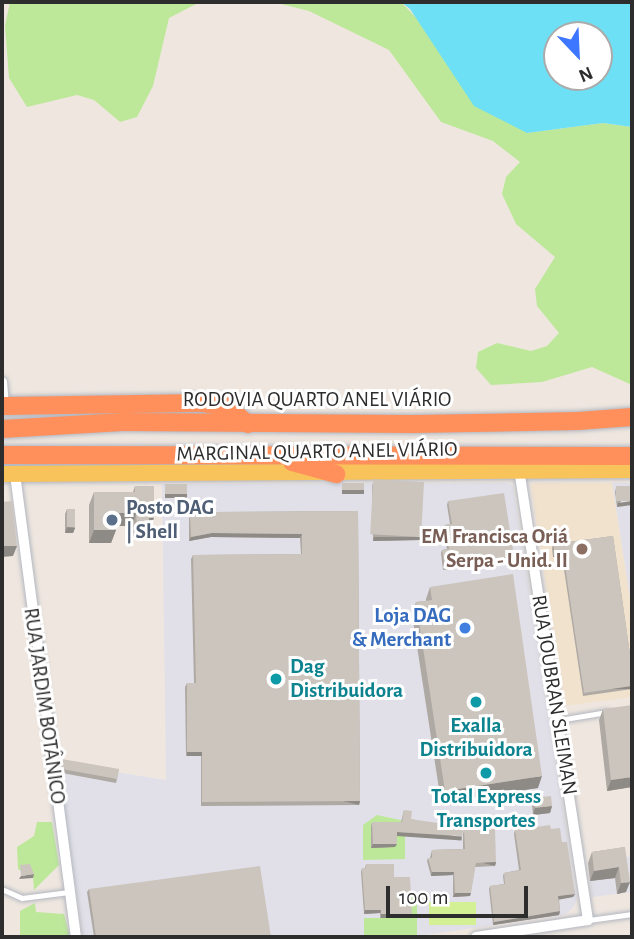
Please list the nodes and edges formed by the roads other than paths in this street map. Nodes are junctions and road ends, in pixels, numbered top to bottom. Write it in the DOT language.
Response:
graph roads {
  1 [pos="2,382"];
  2 [pos="4,406"];
  3 [pos="632,417"];
  4 [pos="248,424"];
  5 [pos="6,429"];
  6 [pos="8,455"];
  7 [pos="261,455"];
  8 [pos="632,456"];
  9 [pos="632,470"];
  10 [pos="519,471"];
  11 [pos="8,474"];
  12 [pos="336,474"];
  13 [pos="620,710"];
  14 [pos="559,720"];
  15 [pos="2,889"];
  16 [pos="69,892"];
  17 [pos="632,914"];
  18 [pos="588,920"];
  19 [pos="76,937"];
  20 [pos="476,937"];
  1 -- 2 [label="street"];
  2 -- 4 [label="highway"];
  3 -- 4 [label="highway, RODOVIA QUARTO ANEL VIÁRIO"];
  4 -- 5 [label="highway, RODOVIA QUARTO ANEL VIÁRIO"];
  5 -- 6 [label="highway"];
  6 -- 7 [label="highway"];
  7 -- 8 [label="highway"];
  7 -- 12 [label="highway"];
  9 -- 10 [label="main road, MARGINAL QUARTO ANEL VIÁRIO"];
  10 -- 12 [label="main road, MARGINAL QUARTO ANEL VIÁRIO"];
  10 -- 14 [label="street, RUA JOUBRAN SLEIMAN"];
  11 -- 12 [label="main road, MARGINAL QUARTO ANEL VIÁRIO"];
  11 -- 16 [label="street, RUA JARDIM BOTÂNICO"];
  13 -- 14 [label="lane"];
  14 -- 18 [label="street, RUA JOUBRAN SLEIMAN"];
  15 -- 16 [label="lane"];
  16 -- 19 [label="street, RUA JARDIM BOTÂNICO"];
  17 -- 18 [label="lane"];
  18 -- 20 [label="street"];
}
